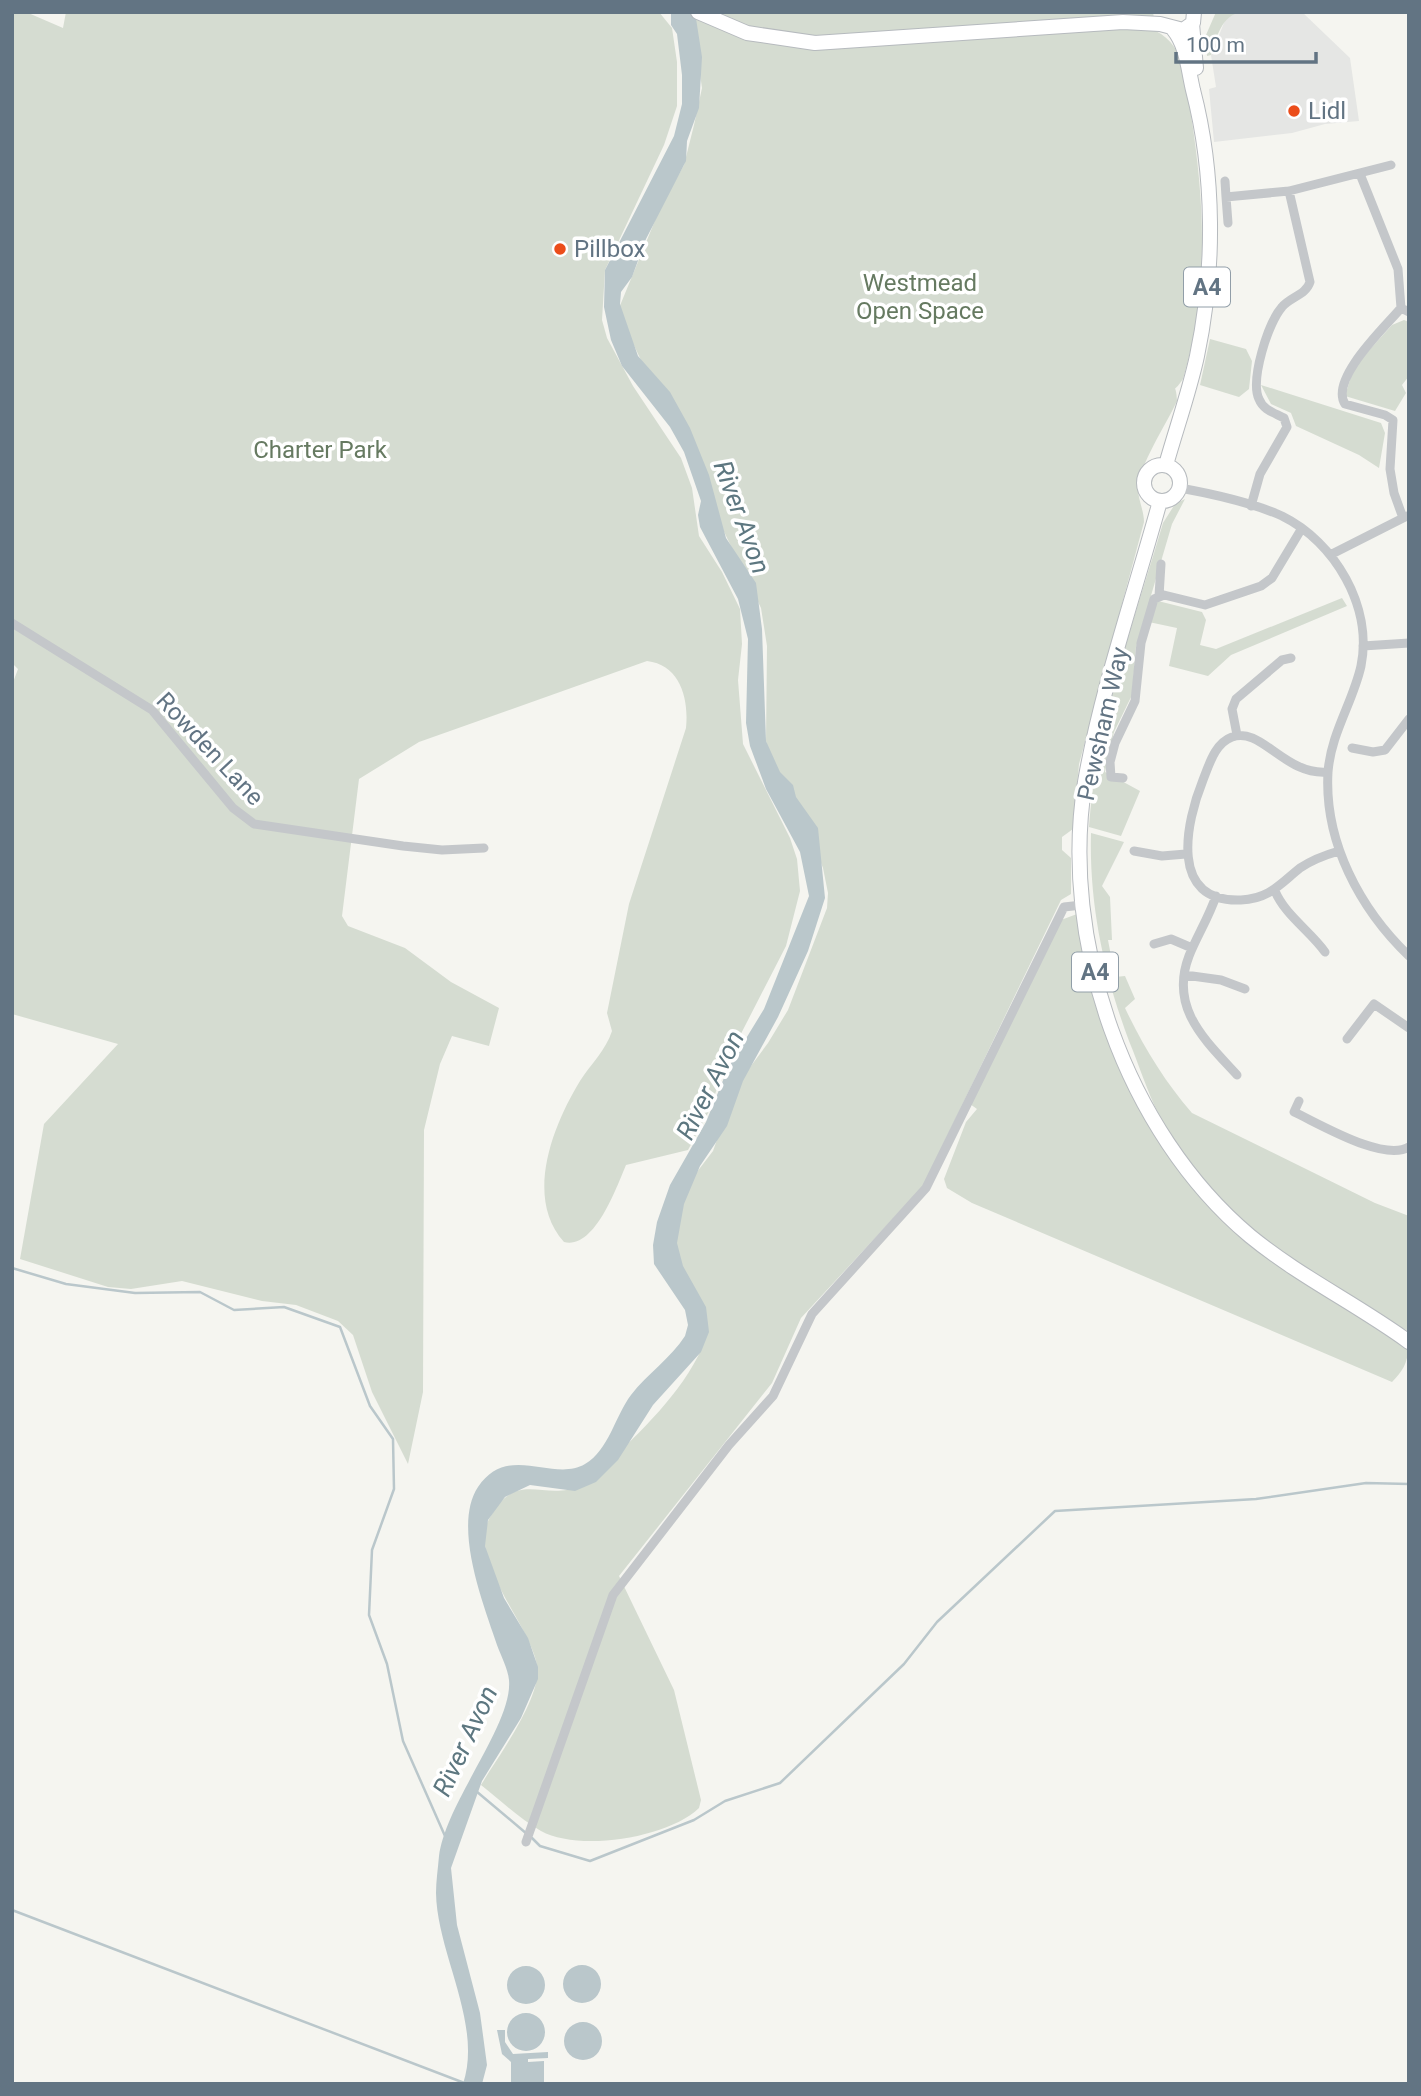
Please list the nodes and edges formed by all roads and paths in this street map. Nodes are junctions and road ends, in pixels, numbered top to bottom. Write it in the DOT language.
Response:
graph roads {
  1 [pos="698,12"];
  2 [pos="1153,12"];
  3 [pos="1165,12"];
  4 [pos="1193,18"];
  5 [pos="1123,22"];
  6 [pos="1172,28"];
  7 [pos="1197,104"];
  8 [pos="1391,165"];
  9 [pos="1360,174"];
  10 [pos="1225,181"];
  11 [pos="1289,191"];
  12 [pos="1226,197"];
  13 [pos="1228,223"];
  14 [pos="1405,310"];
  15 [pos="1166,465"];
  16 [pos="1180,488"];
  17 [pos="1160,501"];
  18 [pos="1251,506"];
  19 [pos="1406,517"];
  20 [pos="1302,528"];
  21 [pos="1330,555"];
  22 [pos="1161,565"];
  23 [pos="1159,596"];
  24 [pos="12,623"];
  25 [pos="1409,643"];
  26 [pos="1363,646"];
  27 [pos="1287,657"];
  28 [pos="1409,719"];
  29 [pos="1237,736"];
  30 [pos="1352,748"];
  31 [pos="1328,772"];
  32 [pos="1123,778"];
  33 [pos="484,848"];
  34 [pos="1134,851"];
  35 [pos="1339,851"];
  36 [pos="1186,854"];
  37 [pos="1275,891"];
  38 [pos="1216,896"];
  39 [pos="1082,905"];
  40 [pos="1154,944"];
  41 [pos="1192,948"];
  42 [pos="1325,952"];
  43 [pos="1407,952"];
  44 [pos="1185,975"];
  45 [pos="1240,984"];
  46 [pos="1409,1028"];
  47 [pos="1347,1039"];
  48 [pos="1237,1075"];
  49 [pos="1299,1101"];
  50 [pos="1407,1151"];
  51 [pos="1393,1331"];
  52 [pos="1409,1333"];
  53 [pos="1409,1342"];
  54 [pos="526,1842"];
  1 -- 5 [label="main road, A4"];
  2 -- 5 [label="main road, A4"];
  3 -- 6 [label="main road, A4"];
  4 -- 6 [label="main road, A4"];
  4 -- 7 [label="main road, A4"];
  5 -- 6 [label="main road, A4"];
  6 -- 7 [label="main road, A4"];
  7 -- 15 [label="main road, A4"];
  8 -- 9 [label="street"];
  9 -- 11 [label="street"];
  9 -- 14 [label="street"];
  10 -- 12 [label="street"];
  11 -- 12 [label="street"];
  11 -- 18 [label="street"];
  12 -- 13 [label="street"];
  14 -- 19 [label="street"];
  15 -- 16 [label="main road"];
  15 -- 17 [label="main road, A4"];
  16 -- 17 [label="main road"];
  16 -- 18 [label="street"];
  17 -- 39 [label="main road, Pewsham Way / A4"];
  18 -- 20 [label="street"];
  19 -- 21 [label="street"];
  20 -- 21 [label="street"];
  20 -- 23 [label="street"];
  21 -- 26 [label="street"];
  22 -- 23 [label="street"];
  23 -- 32 [label="street"];
  24 -- 33 [label="street, Rowden Lane"];
  25 -- 26 [label="street"];
  26 -- 31 [label="street"];
  27 -- 29 [label="street"];
  28 -- 30 [label="street"];
  29 -- 31 [label="street"];
  29 -- 36 [label="street"];
  31 -- 35 [label="street"];
  34 -- 36 [label="street"];
  35 -- 37 [label="street"];
  35 -- 43 [label="street"];
  36 -- 38 [label="street"];
  37 -- 38 [label="street"];
  37 -- 42 [label="street"];
  38 -- 41 [label="street"];
  39 -- 51 [label="main road, Pewsham Way / A4"];
  39 -- 54 [label="street"];
  40 -- 41 [label="street"];
  41 -- 44 [label="street"];
  44 -- 45 [label="street"];
  44 -- 48 [label="street"];
  46 -- 47 [label="street"];
  49 -- 50 [label="street"];
  51 -- 52 [label="main road, Pewsham Way / A4"];
  51 -- 53 [label="main road, Pewsham Way / A4"];
}
